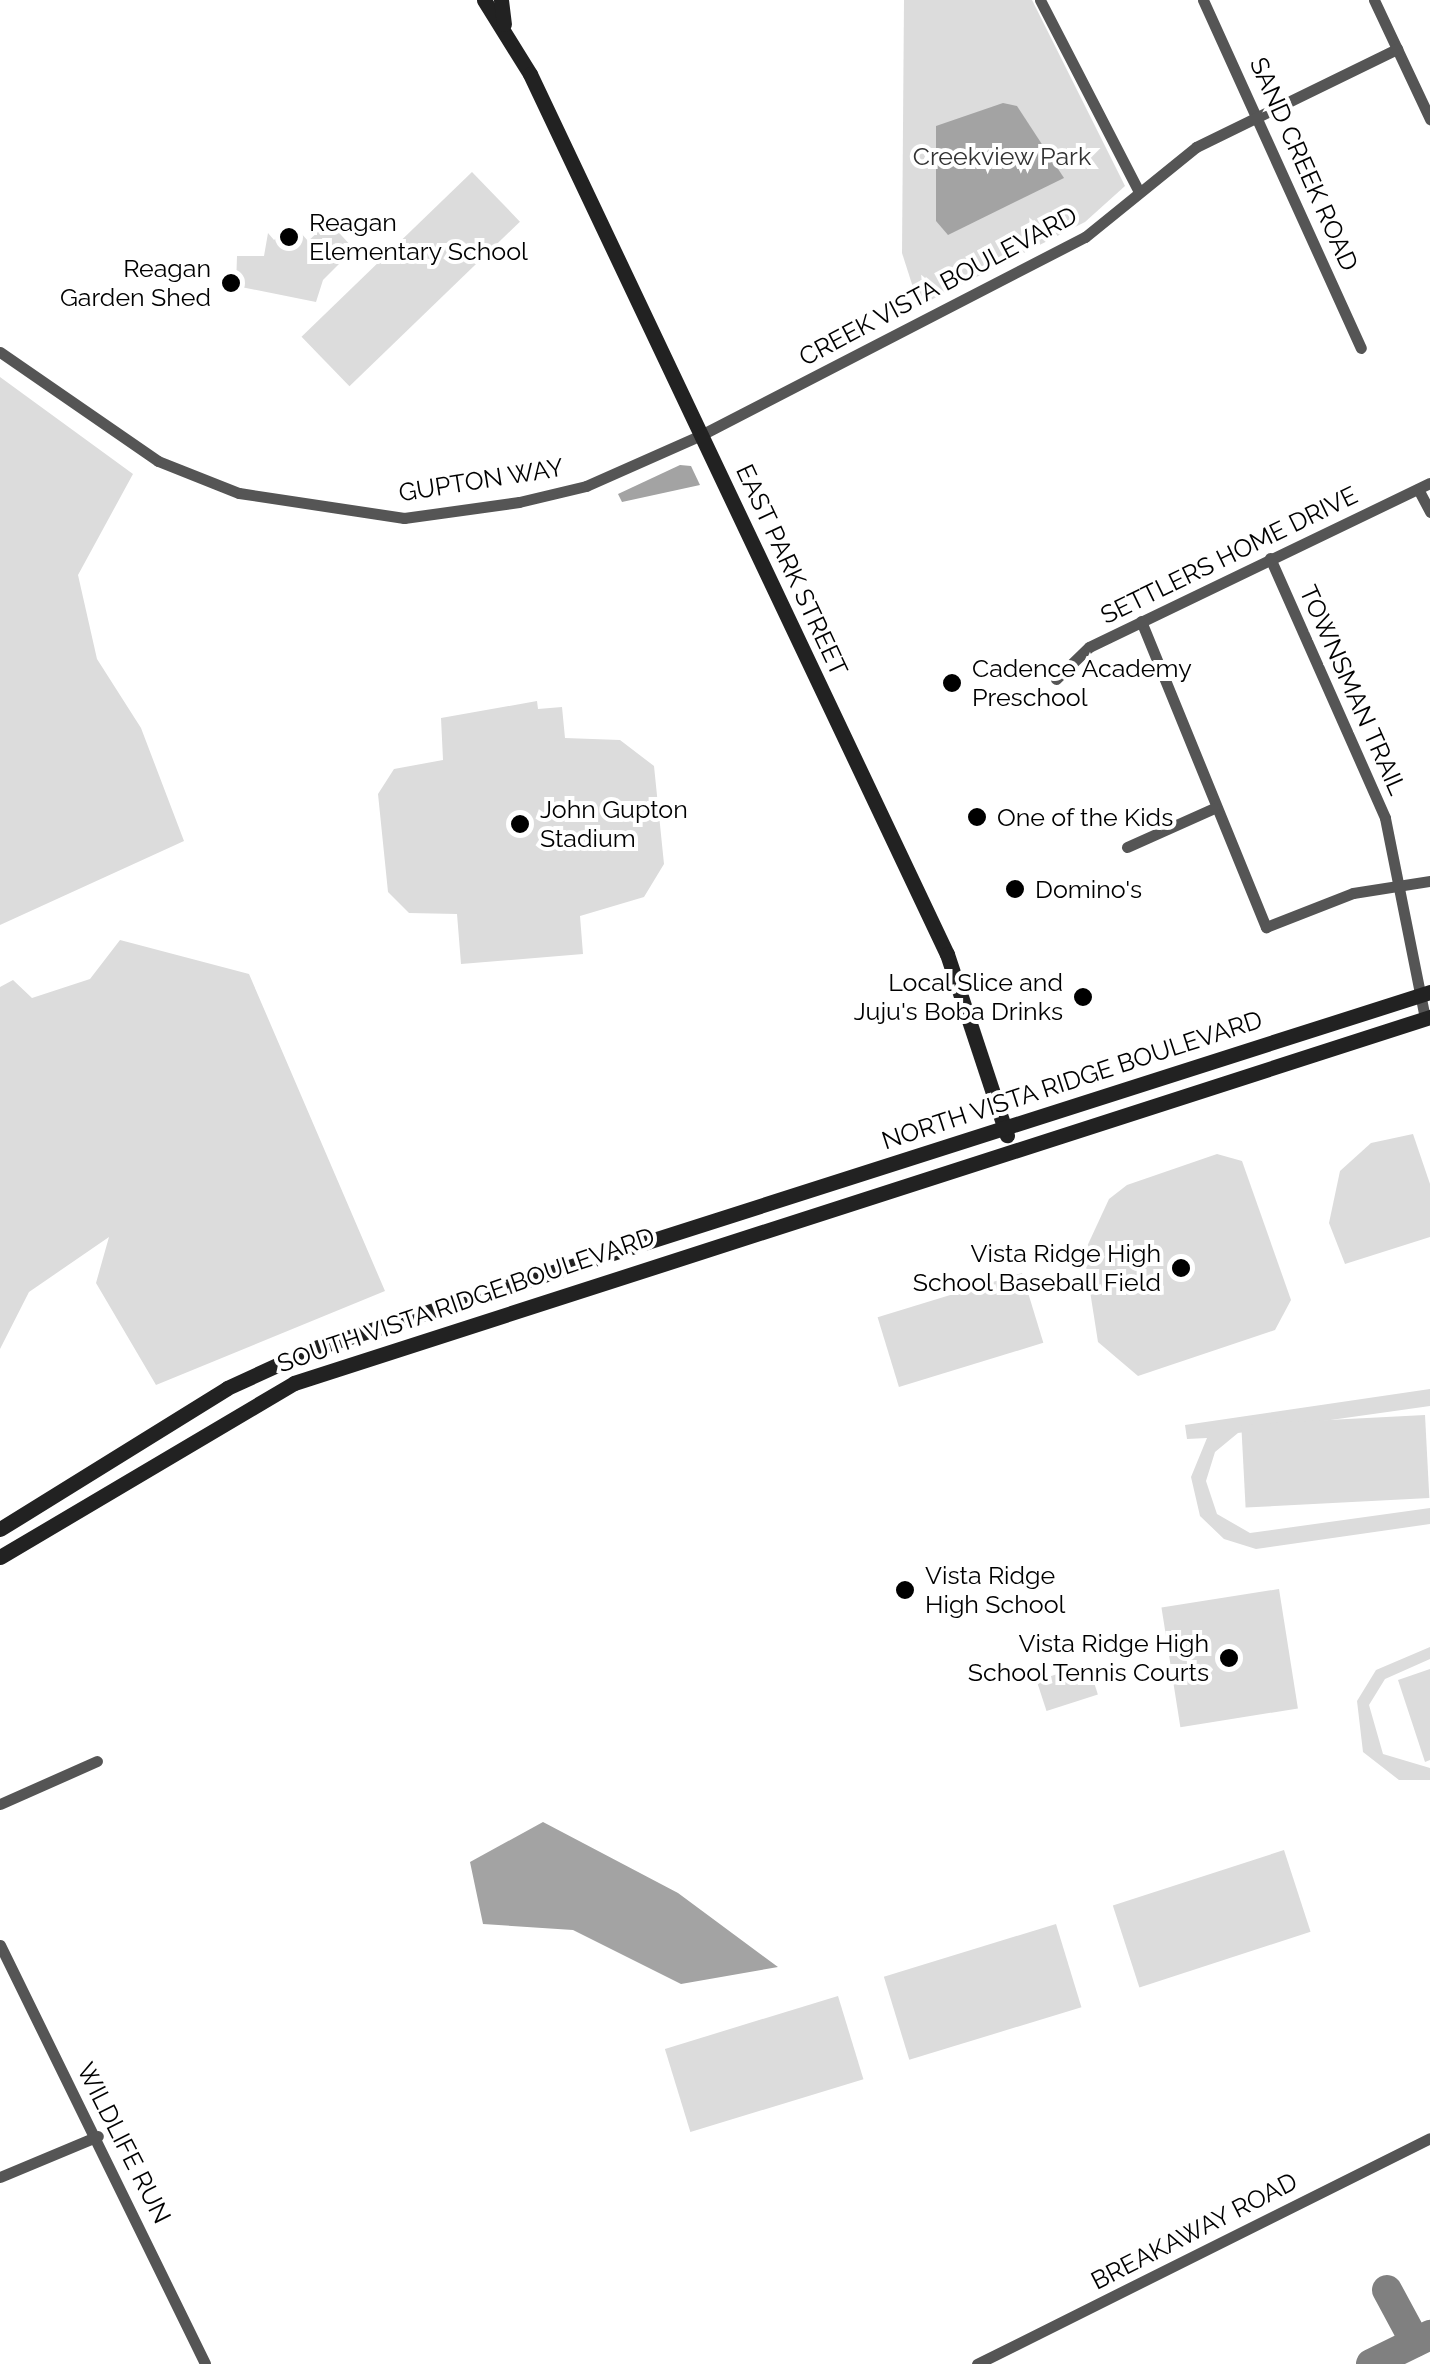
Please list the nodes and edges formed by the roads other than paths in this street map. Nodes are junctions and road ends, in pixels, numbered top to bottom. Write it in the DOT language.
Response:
graph roads {
  1 [pos="484,0"];
  2 [pos="501,0"];
  3 [pos="1040,0"];
  4 [pos="1203,0"];
  5 [pos="1374,0"];
  6 [pos="504,24"];
  7 [pos="1397,49"];
  8 [pos="1259,116"];
  9 [pos="1430,119"];
  10 [pos="1140,192"];
  11 [pos="1361,348"];
  12 [pos="0,352"];
  13 [pos="701,435"];
  14 [pos="1424,486"];
  15 [pos="1430,512"];
  16 [pos="1270,558"];
  17 [pos="1142,622"];
  18 [pos="1056,679"];
  19 [pos="1214,808"];
  20 [pos="1127,847"];
  21 [pos="1430,882"];
  22 [pos="1398,885"];
  23 [pos="1425,994"];
  24 [pos="1428,1018"];
  25 [pos="1005,1128"];
  26 [pos="1011,1148"];
  27 [pos="729,1216"];
  28 [pos="750,1230"];
  29 [pos="0,1528"];
  30 [pos="0,1557"];
  31 [pos="96,1761"];
  32 [pos="0,1804"];
  33 [pos="0,1945"];
  34 [pos="98,2136"];
  35 [pos="1430,2138"];
  36 [pos="0,2176"];
  37 [pos="205,2364"];
  38 [pos="977,2364"];
  1 -- 6 [label="street, EAST PARK STREET"];
  2 -- 6 [label="street, EAST PARK STREET"];
  3 -- 10 [label="street"];
  4 -- 8 [label="street, SAND CREEK ROAD"];
  5 -- 7 [label="street"];
  6 -- 13 [label="street, EAST PARK STREET"];
  7 -- 8 [label="street, CREEK VISTA BOULEVARD"];
  7 -- 9 [label="street"];
  8 -- 10 [label="street, CREEK VISTA BOULEVARD"];
  8 -- 11 [label="street, SAND CREEK ROAD"];
  10 -- 13 [label="street, CREEK VISTA BOULEVARD"];
  12 -- 13 [label="street, GUPTON WAY"];
  13 -- 25 [label="street, EAST PARK STREET"];
  14 -- 15 [label="street"];
  14 -- 16 [label="street, SETTLERS HOME DRIVE"];
  16 -- 17 [label="street, SETTLERS HOME DRIVE"];
  16 -- 22 [label="street, TOWNSMAN TRAIL"];
  17 -- 18 [label="street, SETTLERS HOME DRIVE"];
  17 -- 19 [label="street"];
  19 -- 20 [label="street"];
  19 -- 22 [label="street"];
  21 -- 22 [label="street"];
  22 -- 23 [label="street, TOWNSMAN TRAIL"];
  23 -- 24 [label="street, TOWNSMAN TRAIL"];
  23 -- 25 [label="street, NORTH VISTA RIDGE BOULEVARD"];
  24 -- 26 [label="street, NORTH VISTA RIDGE BOULEVARD"];
  25 -- 26 [label="street, EAST PARK STREET"];
  25 -- 27 [label="street, NORTH VISTA RIDGE BOULEVARD"];
  26 -- 28 [label="street, NORTH VISTA RIDGE BOULEVARD"];
  27 -- 29 [label="street, SOUTH VISTA RIDGE BOULEVARD"];
  28 -- 30 [label="street, SOUTH VISTA RIDGE BOULEVARD"];
  31 -- 32 [label="street"];
  33 -- 34 [label="street, WILDLIFE RUN"];
  34 -- 36 [label="street"];
  34 -- 37 [label="street, WILDLIFE RUN"];
  35 -- 38 [label="street, BREAKAWAY ROAD"];
}
